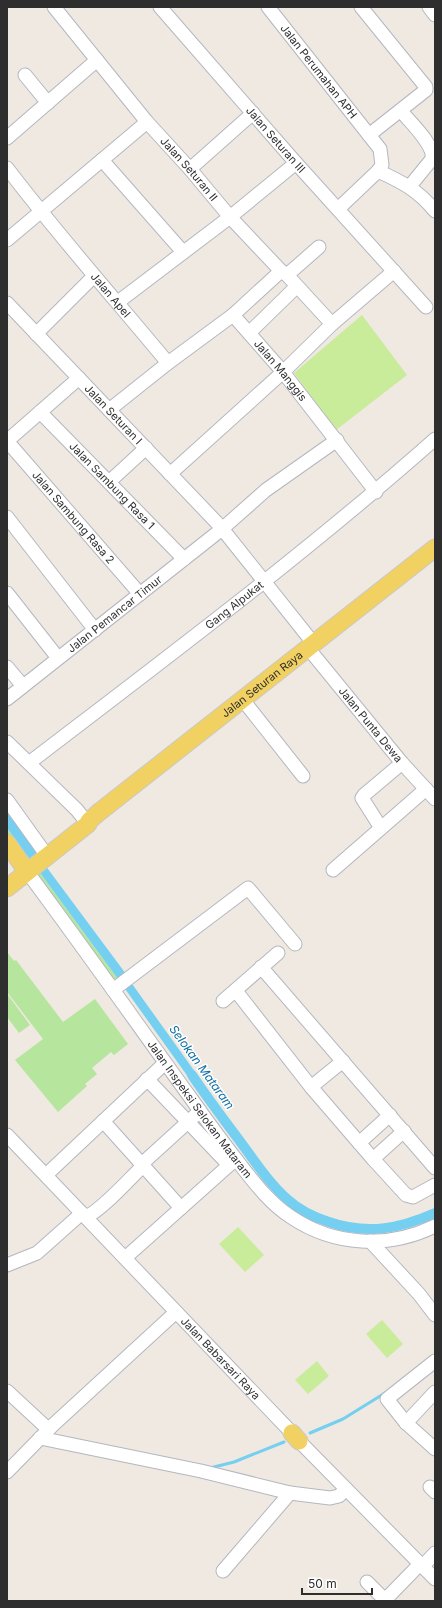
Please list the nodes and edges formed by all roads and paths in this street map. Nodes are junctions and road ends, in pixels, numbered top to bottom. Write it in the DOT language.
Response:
graph roads {
  1 [pos="54,7"];
  2 [pos="160,7"];
  3 [pos="268,7"];
  4 [pos="360,7"];
  5 [pos="429,7"];
  6 [pos="435,14"];
  7 [pos="97,60"];
  8 [pos="25,75"];
  9 [pos="48,103"];
  10 [pos="401,111"];
  11 [pos="253,114"];
  12 [pos="147,122"];
  13 [pos="369,135"];
  14 [pos="7,138"];
  15 [pos="102,160"];
  16 [pos="296,163"];
  17 [pos="7,168"];
  18 [pos="190,169"];
  19 [pos="378,171"];
  20 [pos="410,186"];
  21 [pos="338,209"];
  22 [pos="435,211"];
  23 [pos="40,212"];
  24 [pos="230,218"];
  25 [pos="7,240"];
  26 [pos="319,247"];
  27 [pos="183,252"];
  28 [pos="394,271"];
  29 [pos="284,273"];
  30 [pos="94,276"];
  31 [pos="292,291"];
  32 [pos="118,302"];
  33 [pos="7,303"];
  34 [pos="426,307"];
  35 [pos="233,315"];
  36 [pos="332,324"];
  37 [pos="249,333"];
  38 [pos="36,334"];
  39 [pos="168,363"];
  40 [pos="283,372"];
  41 [pos="79,378"];
  42 [pos="109,410"];
  43 [pos="40,412"];
  44 [pos="435,439"];
  45 [pos="337,440"];
  46 [pos="7,441"];
  47 [pos="146,448"];
  48 [pos="170,474"];
  49 [pos="109,482"];
  50 [pos="376,492"];
  51 [pos="7,518"];
  52 [pos="221,528"];
  53 [pos="435,548"];
  54 [pos="184,559"];
  55 [pos="264,582"];
  56 [pos="7,592"];
  57 [pos="140,594"];
  58 [pos="95,630"];
  59 [pos="311,646"];
  60 [pos="58,658"];
  61 [pos="7,667"];
  62 [pos="23,686"];
  63 [pos="7,699"];
  64 [pos="243,700"];
  65 [pos="7,742"];
  66 [pos="402,763"];
  67 [pos="29,764"];
  68 [pos="304,776"];
  69 [pos="426,789"];
  70 [pos="435,799"];
  71 [pos="7,800"];
  72 [pos="87,822"];
  73 [pos="381,828"];
  74 [pos="7,843"];
  75 [pos="34,864"];
  76 [pos="333,870"];
  77 [pos="7,888"];
  78 [pos="295,944"];
  79 [pos="278,954"];
  80 [pos="261,968"];
  81 [pos="121,984"];
  82 [pos="236,990"];
  83 [pos="223,1002"];
  84 [pos="343,1061"];
  85 [pos="165,1063"];
  86 [pos="147,1079"];
  87 [pos="311,1087"];
  88 [pos="200,1111"];
  89 [pos="390,1115"];
  90 [pos="103,1121"];
  91 [pos="188,1122"];
  92 [pos="404,1131"];
  93 [pos="7,1135"];
  94 [pos="359,1143"];
  95 [pos="372,1159"];
  96 [pos="232,1162"];
  97 [pos="143,1163"];
  98 [pos="435,1168"];
  99 [pos="46,1175"];
  100 [pos="435,1185"];
  101 [pos="181,1208"];
  102 [pos="84,1215"];
  103 [pos="433,1229"];
  104 [pos="370,1241"];
  105 [pos="125,1258"];
  106 [pos="7,1265"];
  107 [pos="176,1312"];
  108 [pos="435,1315"];
  109 [pos="435,1362"];
  110 [pos="7,1391"];
  111 [pos="435,1392"];
  112 [pos="406,1423"];
  113 [pos="44,1434"];
  114 [pos="435,1449"];
  115 [pos="7,1472"];
  116 [pos="346,1490"];
  117 [pos="290,1493"];
  118 [pos="435,1553"];
  119 [pos="421,1565"];
  120 [pos="223,1571"];
  121 [pos="435,1579"];
  122 [pos="367,1582"];
  123 [pos="385,1601"];
  1 -- 7 [label="street, Jalan Seturan II"];
  2 -- 11 [label="street, Jalan Seturan III"];
  3 -- 13 [label="street, Jalan Perumahan APH"];
  4 -- 10 [label="street"];
  5 -- 6 [label="street"];
  7 -- 9 [label="street"];
  7 -- 12 [label="street, Jalan Seturan II"];
  8 -- 9 [label="street"];
  9 -- 14 [label="street"];
  10 -- 13 [label="street"];
  10 -- 20 [label="street"];
  11 -- 16 [label="street, Jalan Seturan III"];
  11 -- 18 [label="street"];
  12 -- 15 [label="street"];
  12 -- 18 [label="street, Jalan Seturan II"];
  13 -- 19 [label="street, Jalan Perumahan APH"];
  15 -- 23 [label="street"];
  15 -- 27 [label="street"];
  16 -- 21 [label="street, Jalan Seturan III"];
  16 -- 24 [label="street"];
  17 -- 23 [label="street, Jalan Apel"];
  18 -- 24 [label="street, Jalan Seturan II"];
  19 -- 20 [label="street"];
  19 -- 21 [label="street"];
  20 -- 22 [label="street"];
  21 -- 28 [label="street, Jalan Seturan III"];
  23 -- 25 [label="street"];
  23 -- 30 [label="street, Jalan Apel"];
  24 -- 27 [label="street"];
  24 -- 29 [label="street, Jalan Seturan II"];
  26 -- 29 [label="street"];
  27 -- 32 [label="street"];
  28 -- 34 [label="street, Jalan Seturan III"];
  28 -- 36 [label="street"];
  29 -- 35 [label="street"];
  29 -- 36 [label="street, Jalan Seturan II"];
  30 -- 32 [label="street, Jalan Apel"];
  30 -- 38 [label="street"];
  31 -- 37 [label="street"];
  32 -- 39 [label="street, Jalan Apel"];
  33 -- 38 [label="street, Jalan Seturan I"];
  35 -- 37 [label="street, Jalan Manggis"];
  35 -- 39 [label="street"];
  36 -- 40 [label="street"];
  37 -- 40 [label="street, Jalan Manggis"];
  38 -- 41 [label="street, Jalan Seturan I"];
  39 -- 42 [label="street"];
  40 -- 45 [label="street, Jalan Manggis"];
  40 -- 48 [label="street"];
  41 -- 42 [label="street, Jalan Seturan I"];
  41 -- 43 [label="street"];
  42 -- 47 [label="street, Jalan Seturan I"];
  43 -- 46 [label="street"];
  43 -- 49 [label="street, Jalan Sambung Rasa 1"];
  44 -- 50 [label="street, Gang Alpukat"];
  45 -- 50 [label="street, Jalan Manggis"];
  45 -- 52 [label="street, Jalan Pemancar Timur"];
  46 -- 57 [label="street, Jalan Sambung Rasa 2"];
  47 -- 48 [label="street, Jalan Seturan I"];
  47 -- 49 [label="street"];
  48 -- 52 [label="street, Jalan Seturan I"];
  49 -- 54 [label="street, Jalan Sambung Rasa 1"];
  50 -- 55 [label="street, Gang Alpukat"];
  51 -- 58 [label="street"];
  52 -- 54 [label="street, Jalan Pemancar Timur"];
  52 -- 55 [label="street"];
  53 -- 59 [label="main road, Jalan Seturan Raya"];
  54 -- 57 [label="street, Jalan Pemancar Timur"];
  55 -- 59 [label="street"];
  55 -- 67 [label="street, Gang Alpukat"];
  56 -- 60 [label="street"];
  57 -- 58 [label="street, Jalan Pemancar Timur"];
  58 -- 60 [label="street, Jalan Pemancar Timur"];
  59 -- 64 [label="main road, Jalan Seturan Raya"];
  59 -- 66 [label="street, Jalan Punta Dewa"];
  60 -- 62 [label="street, Jalan Pemancar Timur"];
  61 -- 62 [label="street"];
  62 -- 63 [label="street, Jalan Pemancar Timur"];
  64 -- 68 [label="street"];
  64 -- 72 [label="main road, Jalan Seturan Raya"];
  65 -- 67 [label="street"];
  66 -- 69 [label="street, Jalan Punta Dewa"];
  66 -- 73 [label="street"];
  67 -- 72 [label="street"];
  69 -- 70 [label="street, Jalan Punta Dewa"];
  69 -- 73 [label="street"];
  71 -- 75 [label="street"];
  72 -- 75 [label="main road, Jalan Seturan Raya"];
  73 -- 76 [label="street"];
  74 -- 75 [label="main road, Jalan Inspeksi Selokan Mataram"];
  75 -- 77 [label="main road, Jalan Seturan Raya"];
  75 -- 81 [label="street, Jalan Inspeksi Selokan Mataram"];
  78 -- 81 [label="street"];
  79 -- 80 [label="street"];
  80 -- 82 [label="street"];
  80 -- 84 [label="street"];
  81 -- 85 [label="street, Jalan Inspeksi Selokan Mataram"];
  82 -- 83 [label="street"];
  82 -- 87 [label="street"];
  84 -- 87 [label="street"];
  84 -- 89 [label="street"];
  85 -- 86 [label="street"];
  85 -- 88 [label="street, Jalan Inspeksi Selokan Mataram"];
  86 -- 90 [label="street"];
  86 -- 91 [label="street"];
  87 -- 94 [label="street"];
  88 -- 91 [label="street"];
  88 -- 96 [label="street, Jalan Inspeksi Selokan Mataram"];
  89 -- 92 [label="street"];
  89 -- 94 [label="street"];
  90 -- 97 [label="street"];
  90 -- 99 [label="street"];
  91 -- 96 [label="street"];
  91 -- 97 [label="street"];
  92 -- 95 [label="street"];
  92 -- 98 [label="street"];
  93 -- 99 [label="street, Jalan Babarsari Raya"];
  94 -- 95 [label="street"];
  95 -- 100 [label="street"];
  96 -- 101 [label="street"];
  96 -- 104 [label="street, Jalan Inspeksi Selokan Mataram"];
  97 -- 101 [label="street"];
  97 -- 102 [label="street"];
  99 -- 102 [label="street, Jalan Babarsari Raya"];
  101 -- 105 [label="street"];
  102 -- 105 [label="street, Jalan Babarsari Raya"];
  102 -- 106 [label="street"];
  103 -- 104 [label="street, Jalan Inspeksi Selokan Mataram"];
  104 -- 108 [label="street"];
  105 -- 107 [label="street, Jalan Babarsari Raya"];
  107 -- 113 [label="street"];
  107 -- 116 [label="street, Jalan Babarsari Raya"];
  109 -- 112 [label="street"];
  110 -- 113 [label="street"];
  111 -- 112 [label="street"];
  112 -- 114 [label="street"];
  113 -- 115 [label="street"];
  113 -- 117 [label="street"];
  116 -- 117 [label="street"];
  116 -- 119 [label="street, Jalan Babarsari Raya"];
  117 -- 120 [label="street"];
  118 -- 119 [label="street"];
  119 -- 121 [label="street, Jalan Babarsari Raya"];
  119 -- 123 [label="street"];
  122 -- 123 [label="street"];
}
